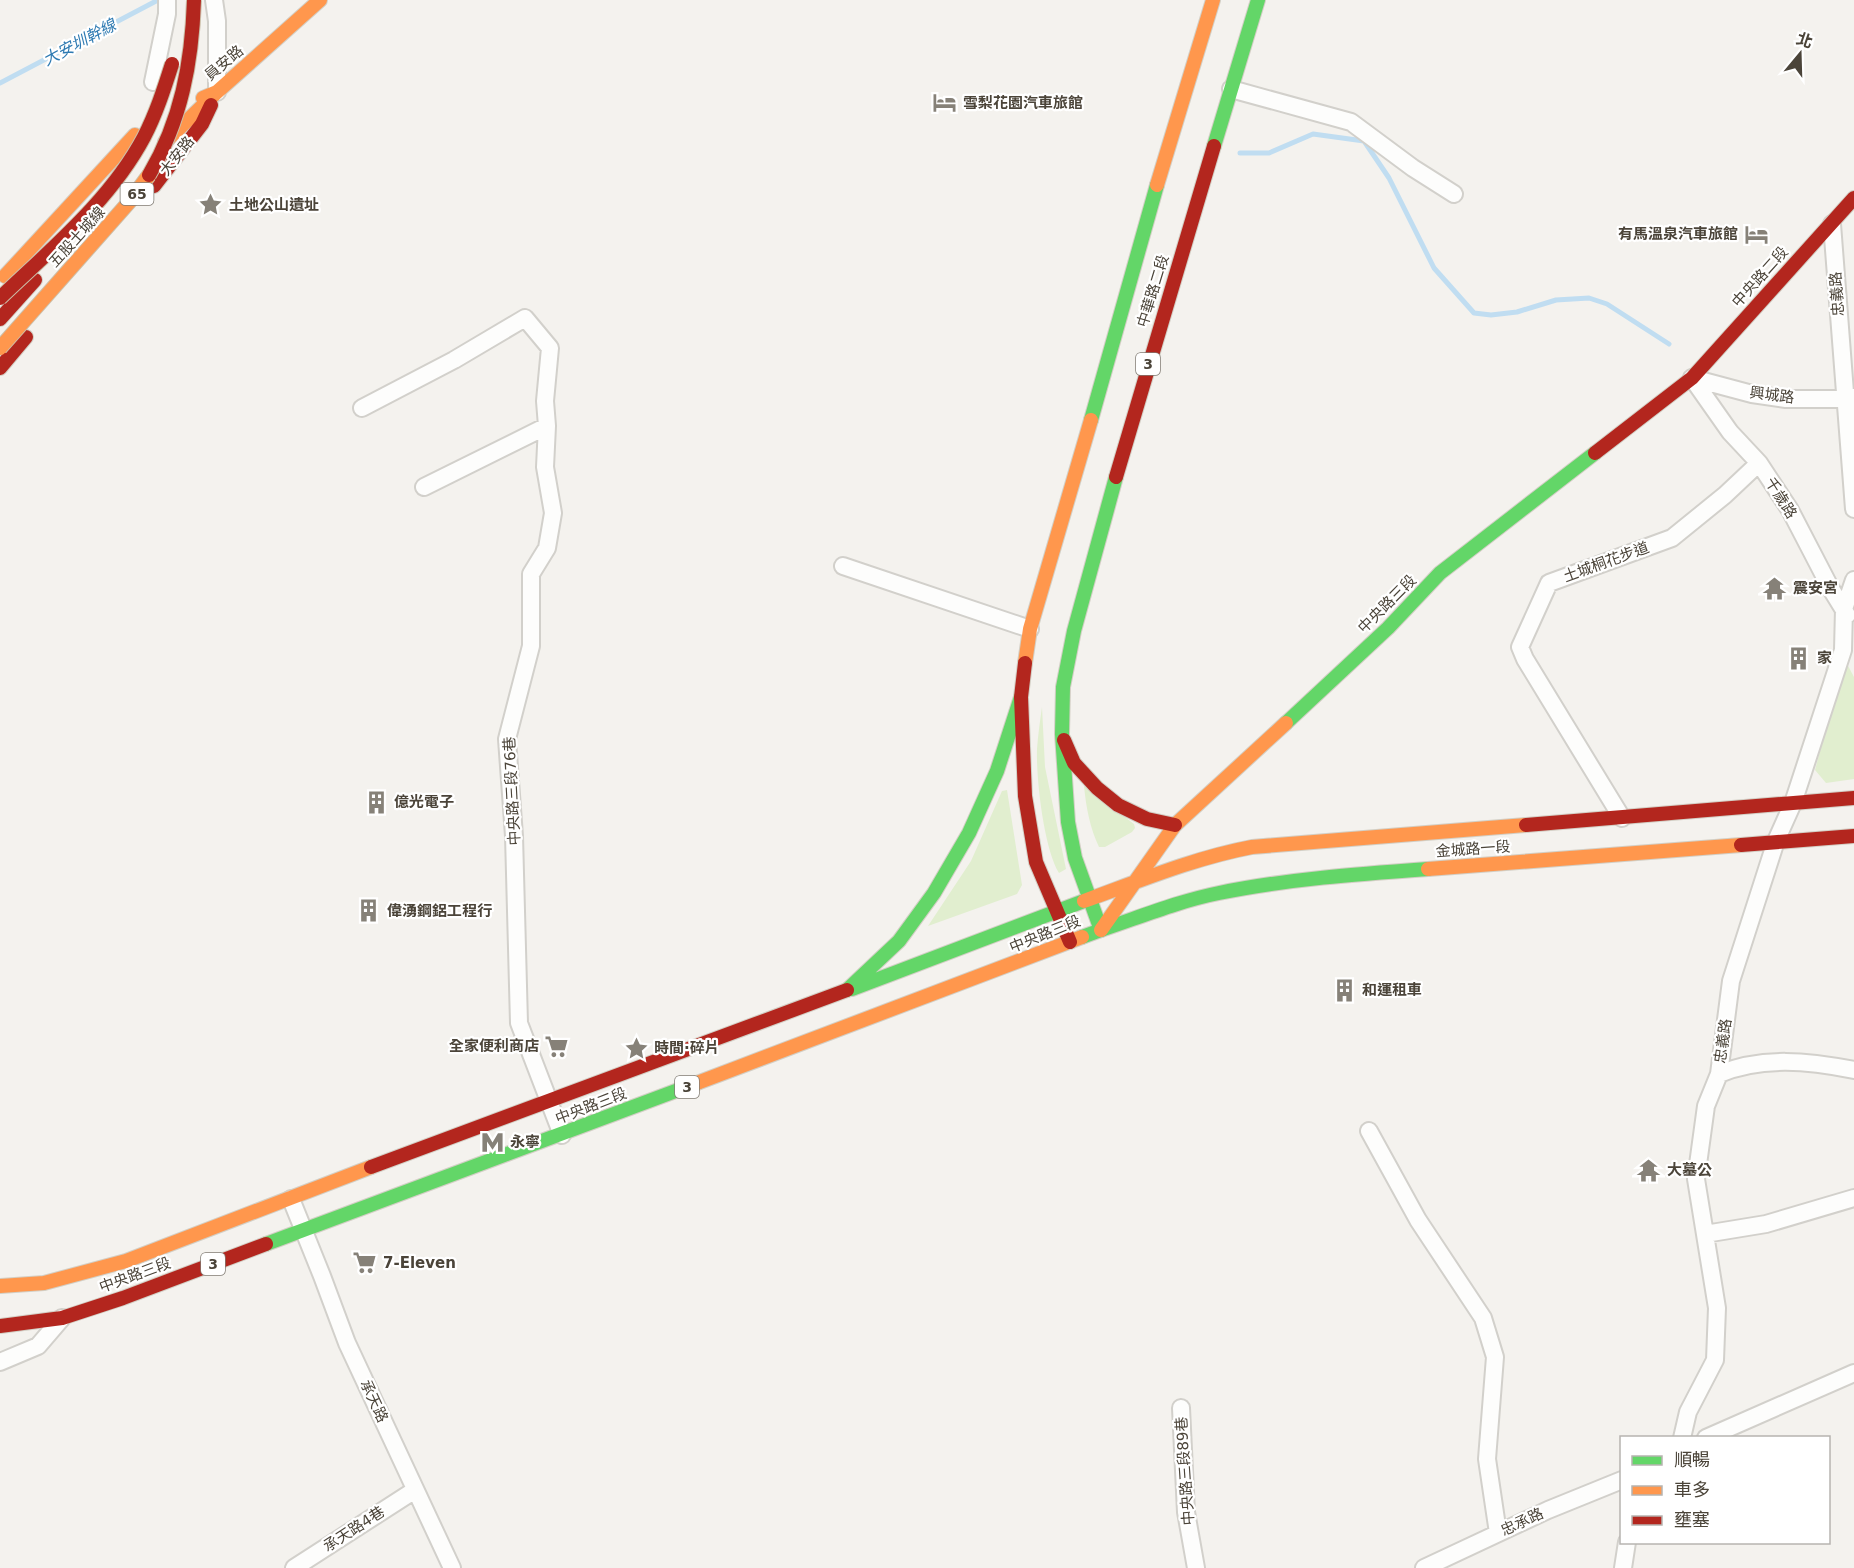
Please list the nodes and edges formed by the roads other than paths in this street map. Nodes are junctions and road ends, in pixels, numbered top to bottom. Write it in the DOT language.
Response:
graph roads {
  1 [pos="167,0"];
  2 [pos="181,0"];
  3 [pos="194,0"];
  4 [pos="213,0"];
  5 [pos="320,0"];
  6 [pos="1213,0"];
  7 [pos="1258,0"];
  8 [pos="178,33"];
  9 [pos="175,51"];
  10 [pos="1231,89"];
  11 [pos="217,92"];
  12 [pos="138,132"];
  13 [pos="1454,194"];
  14 [pos="1854,198"];
  15 [pos="1832,224"];
  16 [pos="0,281"];
  17 [pos="0,298"];
  18 [pos="0,319"];
  19 [pos="0,348"];
  20 [pos="0,368"];
  21 [pos="1692,378"];
  22 [pos="1849,398"];
  23 [pos="362,408"];
  24 [pos="547,426"];
  25 [pos="1759,463"];
  26 [pos="424,487"];
  27 [pos="1854,509"];
  28 [pos="843,566"];
  29 [pos="1854,580"];
  30 [pos="1844,609"];
  31 [pos="1030,629"];
  32 [pos="1854,629"];
  33 [pos="1848,654"];
  34 [pos="1021,697"];
  35 [pos="1062,734"];
  36 [pos="1854,798"];
  37 [pos="1793,803"];
  38 [pos="1622,818"];
  39 [pos="1175,825"];
  40 [pos="1854,836"];
  41 [pos="1776,842"];
  42 [pos="1132,883"];
  43 [pos="1088,899"];
  44 [pos="1056,910"];
  45 [pos="1101,930"];
  46 [pos="1070,942"];
  47 [pos="850,990"];
  48 [pos="1854,1070"];
  49 [pos="1719,1074"];
  50 [pos="548,1102"];
  51 [pos="1369,1131"];
  52 [pos="562,1135"];
  53 [pos="1854,1198"];
  54 [pos="291,1199"];
  55 [pos="303,1231"];
  56 [pos="1705,1234"];
  57 [pos="118,1281"];
  58 [pos="0,1286"];
  59 [pos="62,1318"];
  60 [pos="0,1326"];
  61 [pos="0,1362"];
  62 [pos="1854,1373"];
  63 [pos="1181,1408"];
  64 [pos="1682,1436"];
  65 [pos="1708,1436"];
  66 [pos="1620,1481"];
  67 [pos="415,1490"];
  68 [pos="1498,1533"];
  69 [pos="1627,1544"];
  70 [pos="294,1568"];
  71 [pos="452,1568"];
  72 [pos="1196,1568"];
  73 [pos="1424,1568"];
  74 [pos="1623,1568"];
  1 -- 12 [label="street"];
  2 -- 8 [label="main road"];
  3 -- 19 [label="main road, 五股土城線 / 65, bridge"];
  4 -- 11 [label="street, 大安路"];
  5 -- 11 [label="main road, 員安路"];
  6 -- 31 [label="main road, 中華路二段 / 3"];
  7 -- 10 [label="main road, 中華路二段 / 3"];
  9 -- 17 [label="main road, 五股土城線 / 65, bridge"];
  10 -- 13 [label="street"];
  10 -- 35 [label="main road, 中華路二段 / 3"];
  11 -- 12 [label="main road, 員安路"];
  11 -- 18 [label="main road"];
  11 -- 20 [label="main road, 大安路"];
  12 -- 16 [label="main road"];
  14 -- 15 [label="main road, 中央路二段"];
  15 -- 21 [label="main road, 中央路二段"];
  15 -- 22 [label="street, 忠義路"];
  21 -- 22 [label="street, 興城路"];
  21 -- 25 [label="street, 千歲路"];
  21 -- 39 [label="main road, 中央路三段"];
  22 -- 27 [label="street, 忠義路"];
  23 -- 24 [label="street, 中央路三段76巷"];
  24 -- 26 [label="street"];
  24 -- 50 [label="street, 中央路三段76巷"];
  25 -- 30 [label="street, 千歲路"];
  25 -- 38 [label="street, 土城桐花步道"];
  28 -- 31 [label="street"];
  29 -- 30 [label="street, 忠義路"];
  30 -- 32 [label="street, 千歲路"];
  30 -- 33 [label="street, 忠義路"];
  31 -- 34 [label="main road, 中華路二段 / 3"];
  33 -- 37 [label="street, 忠義路"];
  34 -- 44 [label="main road, 3"];
  34 -- 47 [label="main road, 3"];
  35 -- 39 [label="main road"];
  35 -- 43 [label="main road, 3"];
  36 -- 37 [label="main road, 金城路一段"];
  37 -- 38 [label="main road, 金城路一段"];
  37 -- 41 [label="street, 忠義路"];
  38 -- 42 [label="main road, 金城路一段"];
  39 -- 42 [label="main road, 中央路三段"];
  40 -- 41 [label="main road, 金城路一段"];
  41 -- 45 [label="main road, 金城路一段"];
  41 -- 49 [label="street, 忠義路"];
  42 -- 43 [label="main road, 中央路三段"];
  42 -- 45 [label="main road, 中央路三段"];
  43 -- 44 [label="main road, 中央路三段"];
  43 -- 45 [label="main road, 3"];
  44 -- 46 [label="main road, 3"];
  44 -- 47 [label="main road, 中央路三段"];
  45 -- 46 [label="main road, 中央路三段 / 3"];
  46 -- 52 [label="main road, 中央路三段 / 3"];
  47 -- 50 [label="main road, 中央路三段 / 3"];
  48 -- 49 [label="street"];
  49 -- 56 [label="street, 忠義路"];
  50 -- 52 [label="street, 中央路三段76巷"];
  50 -- 54 [label="main road, 中央路三段 / 3"];
  51 -- 68 [label="street"];
  52 -- 55 [label="main road, 中央路三段 / 3"];
  53 -- 56 [label="street"];
  54 -- 55 [label="street, 承天路"];
  54 -- 57 [label="main road, 中央路三段 / 3"];
  55 -- 57 [label="main road, 中央路三段 / 3"];
  55 -- 67 [label="street, 承天路"];
  56 -- 64 [label="street, 忠義路"];
  57 -- 58 [label="main road, 中央路三段 / 3"];
  57 -- 59 [label="main road, 中央路三段 / 3"];
  59 -- 60 [label="main road, 中央路三段 / 3"];
  59 -- 61 [label="street"];
  62 -- 65 [label="street"];
  63 -- 72 [label="street, 中央路三段89巷"];
  66 -- 68 [label="street, 忠承路"];
  67 -- 70 [label="street, 承天路4巷"];
  67 -- 71 [label="street, 承天路"];
  68 -- 73 [label="street, 忠承路"];
  69 -- 74 [label="street"];
}
